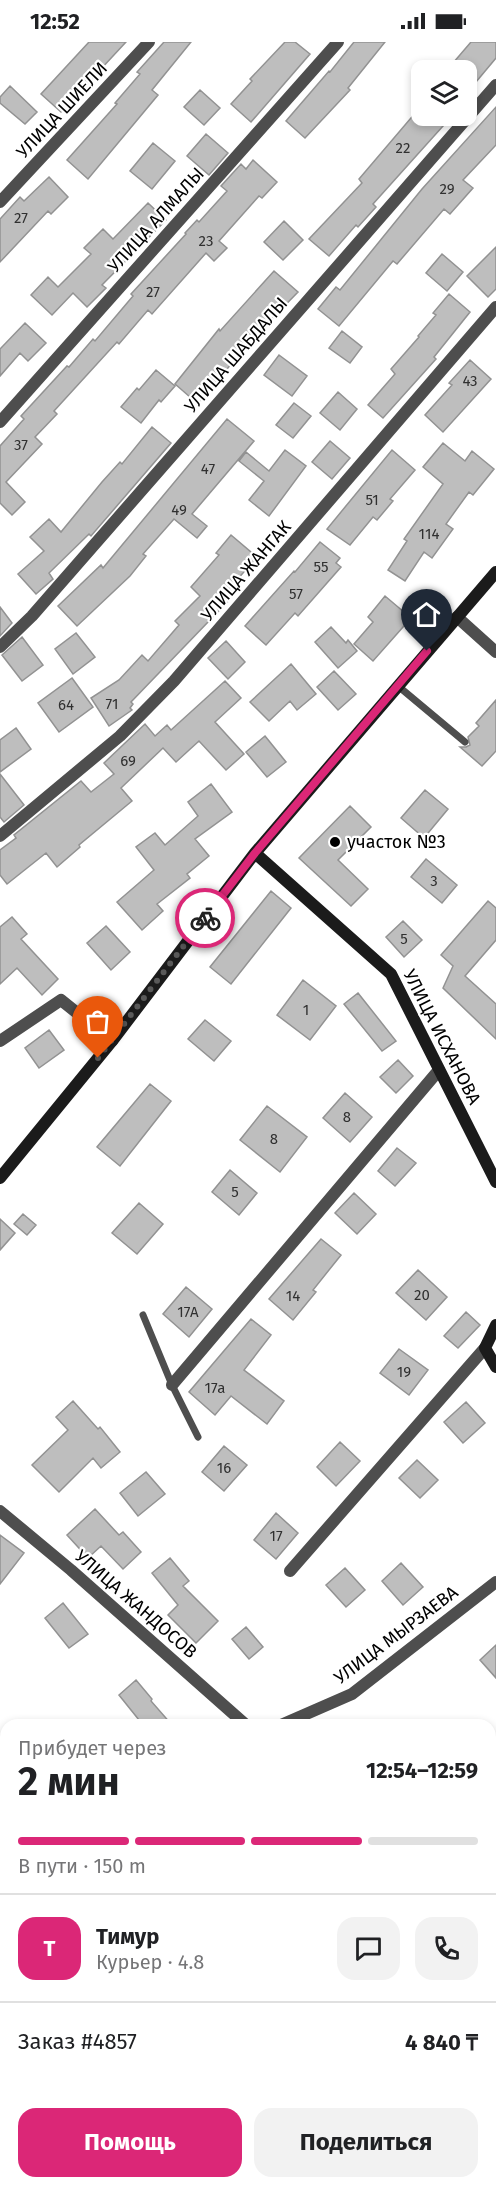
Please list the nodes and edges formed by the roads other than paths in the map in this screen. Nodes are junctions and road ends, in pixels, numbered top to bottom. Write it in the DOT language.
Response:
graph roads {
  1 [pos="149,42"];
  2 [pos="338,42"];
  3 [pos="496,85"];
  4 [pos="0,202"];
  5 [pos="496,307"];
  6 [pos="0,422"];
  7 [pos="496,572"];
  8 [pos="457,616"];
  9 [pos="0,647"];
  10 [pos="496,652"];
  11 [pos="398,686"];
  12 [pos="465,742"];
  13 [pos="0,836"];
  14 [pos="255,853"];
  15 [pos="0,1041"];
  16 [pos="112,1041"];
  17 [pos="439,1070"];
  18 [pos="0,1178"];
  19 [pos="496,1182"];
  20 [pos="143,1314"];
  21 [pos="496,1325"];
  22 [pos="485,1348"];
  23 [pos="496,1367"];
  24 [pos="172,1385"];
  25 [pos="198,1437"];
  26 [pos="0,1511"];
  27 [pos="290,1571"];
  28 [pos="496,1582"];
  29 [pos="239,1719"];
  30 [pos="295,1719"];
  1 -- 4 [label="street, УЛИЦА ШИЕЛИ"];
  2 -- 6 [label="street, УЛИЦА АЛМАЛЫ"];
  3 -- 9 [label="street, УЛИЦА ШАБДАЛЫ"];
  5 -- 13 [label="street, УЛИЦА ЖАНГАК"];
  7 -- 8 [label="main road"];
  8 -- 10 [label="street"];
  8 -- 11 [label="main road"];
  11 -- 12 [label="lane"];
  11 -- 14 [label="main road"];
  14 -- 16 [label="main road"];
  14 -- 17 [label="main road, УЛИЦА ИСХАНОВА"];
  15 -- 16 [label="street"];
  16 -- 18 [label="main road"];
  17 -- 19 [label="main road, УЛИЦА ИСХАНОВА"];
  17 -- 24 [label="street"];
  20 -- 24 [label="lane"];
  21 -- 22 [label="main road"];
  22 -- 23 [label="main road"];
  22 -- 27 [label="street"];
  24 -- 25 [label="lane"];
  26 -- 29 [label="street, УЛИЦА ЖАНДОСОВ"];
  28 -- 30 [label="street, УЛИЦА МЫРЗАЕВА"];
}
